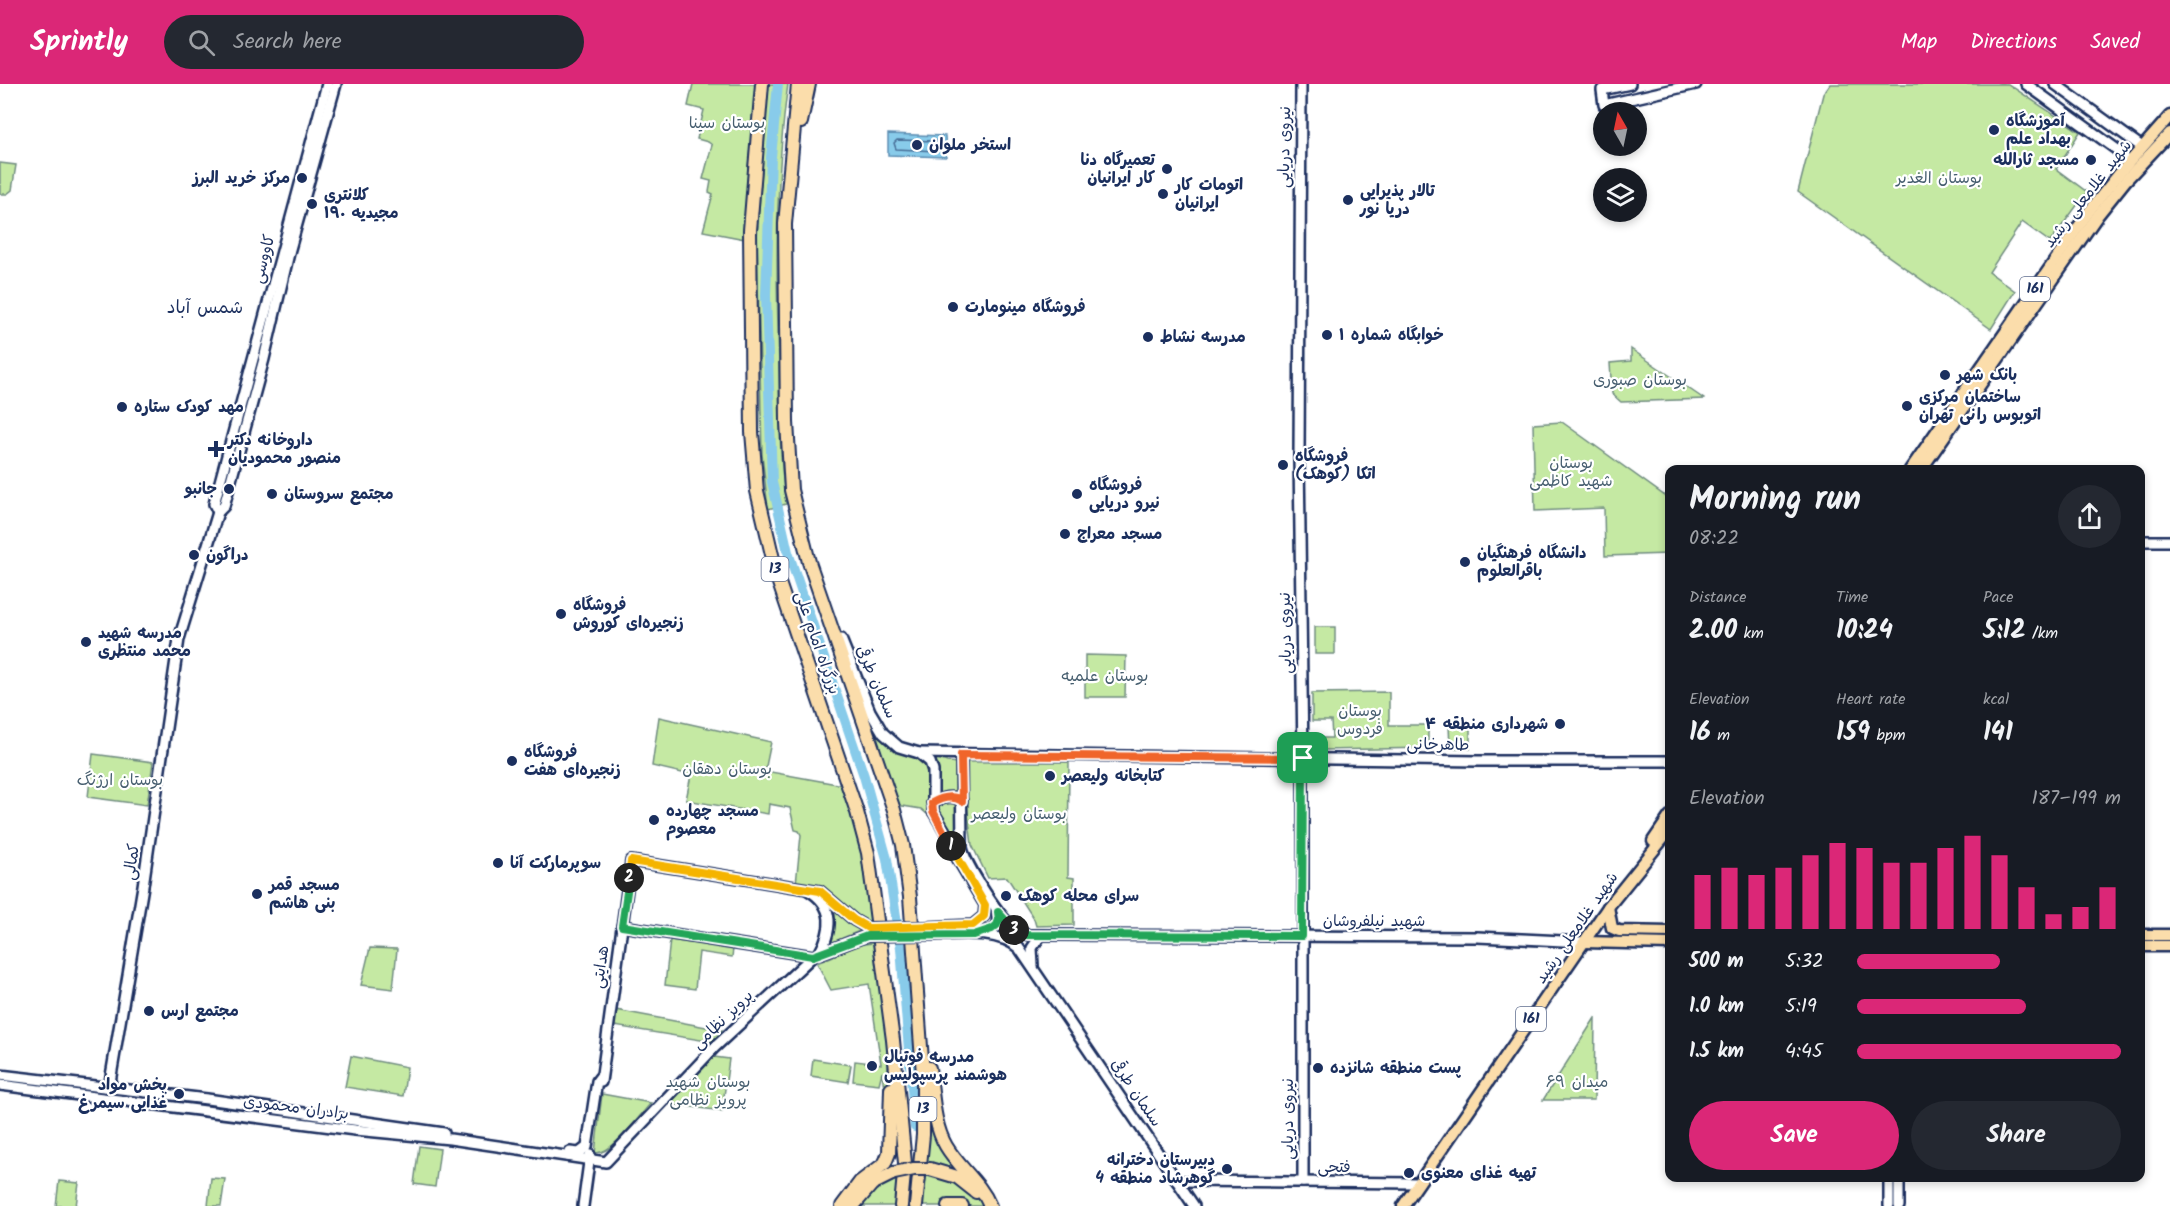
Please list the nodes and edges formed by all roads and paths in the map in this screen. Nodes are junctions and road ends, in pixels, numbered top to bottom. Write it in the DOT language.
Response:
graph roads {
  1 [pos="336,84"];
  2 [pos="762,84"];
  3 [pos="798,84"];
  4 [pos="809,84"];
  5 [pos="1300,84"];
  6 [pos="1630,84"];
  7 [pos="1696,84"];
  8 [pos="2026,84"];
  9 [pos="2055,84"];
  10 [pos="328,90"];
  11 [pos="2170,116"];
  12 [pos="2170,133"];
  13 [pos="2142,147"];
  14 [pos="2127,164"];
  15 [pos="787,197"];
  16 [pos="1913,465"];
  17 [pos="1924,465"];
  18 [pos="2145,541"];
  19 [pos="2170,541"];
  20 [pos="820,593"];
  21 [pos="179,639"];
  22 [pos="919,753"];
  23 [pos="961,755"];
  24 [pos="1303,758"];
  25 [pos="1665,761"];
  26 [pos="962,801"];
  27 [pos="932,803"];
  28 [pos="1665,824"];
  29 [pos="1665,836"];
  30 [pos="1633,875"];
  31 [pos="806,888"];
  32 [pos="1608,908"];
  33 [pos="998,912"];
  34 [pos="622,926"];
  35 [pos="926,931"];
  36 [pos="867,932"];
  37 [pos="1665,932"];
  38 [pos="974,935"];
  39 [pos="1041,935"];
  40 [pos="2145,935"];
  41 [pos="2170,935"];
  42 [pos="1302,936"];
  43 [pos="1584,942"];
  44 [pos="1665,944"];
  45 [pos="2145,946"];
  46 [pos="2170,946"];
  47 [pos="816,955"];
  48 [pos="1033,967"];
  49 [pos="919,1011"];
  50 [pos="893,1040"];
  51 [pos="111,1073"];
  52 [pos="0,1075"];
  53 [pos="600,1077"];
  54 [pos="0,1085"];
  55 [pos="88,1086"];
  56 [pos="109,1088"];
  57 [pos="168,1095"];
  58 [pos="166,1107"];
  59 [pos="450,1136"];
  60 [pos="589,1159"];
  61 [pos="606,1162"];
  62 [pos="1177,1181"];
  63 [pos="1303,1182"];
  64 [pos="1394,1182"];
  65 [pos="1894,1182"];
  66 [pos="1419,1183"];
  67 [pos="1405,1203"];
  68 [pos="583,1206"];
  69 [pos="842,1206"];
  70 [pos="853,1206"];
  71 [pos="901,1206"];
  72 [pos="916,1206"];
  73 [pos="948,1206"];
  74 [pos="962,1206"];
  75 [pos="989,1206"];
  76 [pos="1194,1206"];
  77 [pos="1889,1206"];
  78 [pos="1899,1206"];
  1 -- 10 [label="main road, کاووسی"];
  2 -- 50 [label="highway, بزرگراه امام علی / 13"];
  3 -- 15 [label="highway, بزرگراه امام علی / 13"];
  4 -- 15 [label="highway"];
  5 -- 24 [label="main road, نیروی دریایی"];
  6 -- 7 [label="main road"];
  8 -- 14 [label="main road"];
  9 -- 13 [label="main road"];
  10 -- 21 [label="main road, کاووسی"];
  11 -- 13 [label="main road, شهید غلامعلی رشید / 161"];
  12 -- 17 [label="main road, شهید غلامعلی رشید / 161"];
  13 -- 14 [label="main road, شهید غلامعلی رشید / 161"];
  14 -- 16 [label="main road, شهید غلامعلی رشید / 161"];
  15 -- 20 [label="highway, بزرگراه امام علی / 13"];
  18 -- 19 [label="main road"];
  20 -- 22 [label="main road, سلمان طرقی"];
  20 -- 49 [label="highway, بزرگراه امام علی / 13"];
  21 -- 51 [label="main road, کمالی"];
  22 -- 23 [label="main road, طاهرخانی"];
  22 -- 27 [label="main road"];
  23 -- 24 [label="main road, طاهرخانی"];
  23 -- 26 [label="main road, شهید نیلفروشان"];
  24 -- 25 [label="main road, طاهرخانی"];
  24 -- 42 [label="main road, نیروی دریایی"];
  26 -- 27 [label="main road"];
  26 -- 33 [label="main road, شهید نیلفروشان"];
  27 -- 35 [label="main road"];
  28 -- 30 [label="main road, شهید غلامعلی رشید / 161"];
  29 -- 30 [label="main road, شهید غلامعلی رشید / 161"];
  30 -- 32 [label="main road, شهید غلامعلی رشید / 161"];
  31 -- 34 [label="main road, هدایتی"];
  31 -- 36 [label="main road"];
  31 -- 47 [label="main road"];
  32 -- 37 [label="main road"];
  32 -- 43 [label="main road, شهید غلامعلی رشید / 161"];
  33 -- 38 [label="main road"];
  33 -- 39 [label="main road, شهید نیلفروشان"];
  34 -- 47 [label="main road"];
  34 -- 53 [label="main road, هدایتی"];
  35 -- 36 [label="main road, bridge"];
  35 -- 38 [label="main road, سلمان طرقی"];
  36 -- 47 [label="main road"];
  38 -- 48 [label="main road, سلمان طرقی"];
  39 -- 42 [label="main road, شهید نیلفروشان"];
  39 -- 48 [label="main road"];
  40 -- 41 [label="main road"];
  42 -- 43 [label="main road, شهید نیلفروشان"];
  42 -- 63 [label="main road, نیروی دریایی"];
  43 -- 44 [label="main road, شهید نیلفروشان"];
  43 -- 66 [label="main road, شهید غلامعلی رشید / 161"];
  45 -- 46 [label="main road"];
  47 -- 61 [label="main road, پرویز نظامی"];
  48 -- 62 [label="main road, سلمان طرقی"];
  49 -- 72 [label="highway, بزرگراه امام علی / 13"];
  49 -- 75 [label="highway"];
  50 -- 69 [label="highway"];
  50 -- 71 [label="highway, بزرگراه امام علی / 13"];
  51 -- 55 [label="main road"];
  51 -- 56 [label="main road, کمالی"];
  52 -- 55 [label="main road, برادران محمودی"];
  53 -- 59 [label="main road, هدایتی"];
  53 -- 60 [label="main road, هدایتی"];
  54 -- 58 [label="main road, برادران محمودی"];
  55 -- 56 [label="main road, برادران محمودی"];
  56 -- 57 [label="main road, برادران محمودی"];
  57 -- 58 [label="main road"];
  57 -- 59 [label="main road, برادران محمودی"];
  58 -- 59 [label="main road, برادران محمودی"];
  59 -- 60 [label="main road, برادران محمودی"];
  60 -- 61 [label="main road, برادران محمودی"];
  60 -- 68 [label="main road, هدایتی"];
  62 -- 63 [label="main road, فتحی"];
  62 -- 76 [label="main road, سلمان طرقی"];
  63 -- 64 [label="main road, فتحی"];
  64 -- 66 [label="main road, فتحی"];
  64 -- 67 [label="main road"];
  65 -- 77 [label="main road"];
  65 -- 78 [label="main road"];
  66 -- 67 [label="main road, شهید غلامعلی رشید / 161"];
  70 -- 75 [label="highway, bridge"];
  73 -- 74 [label="highway"];
}
